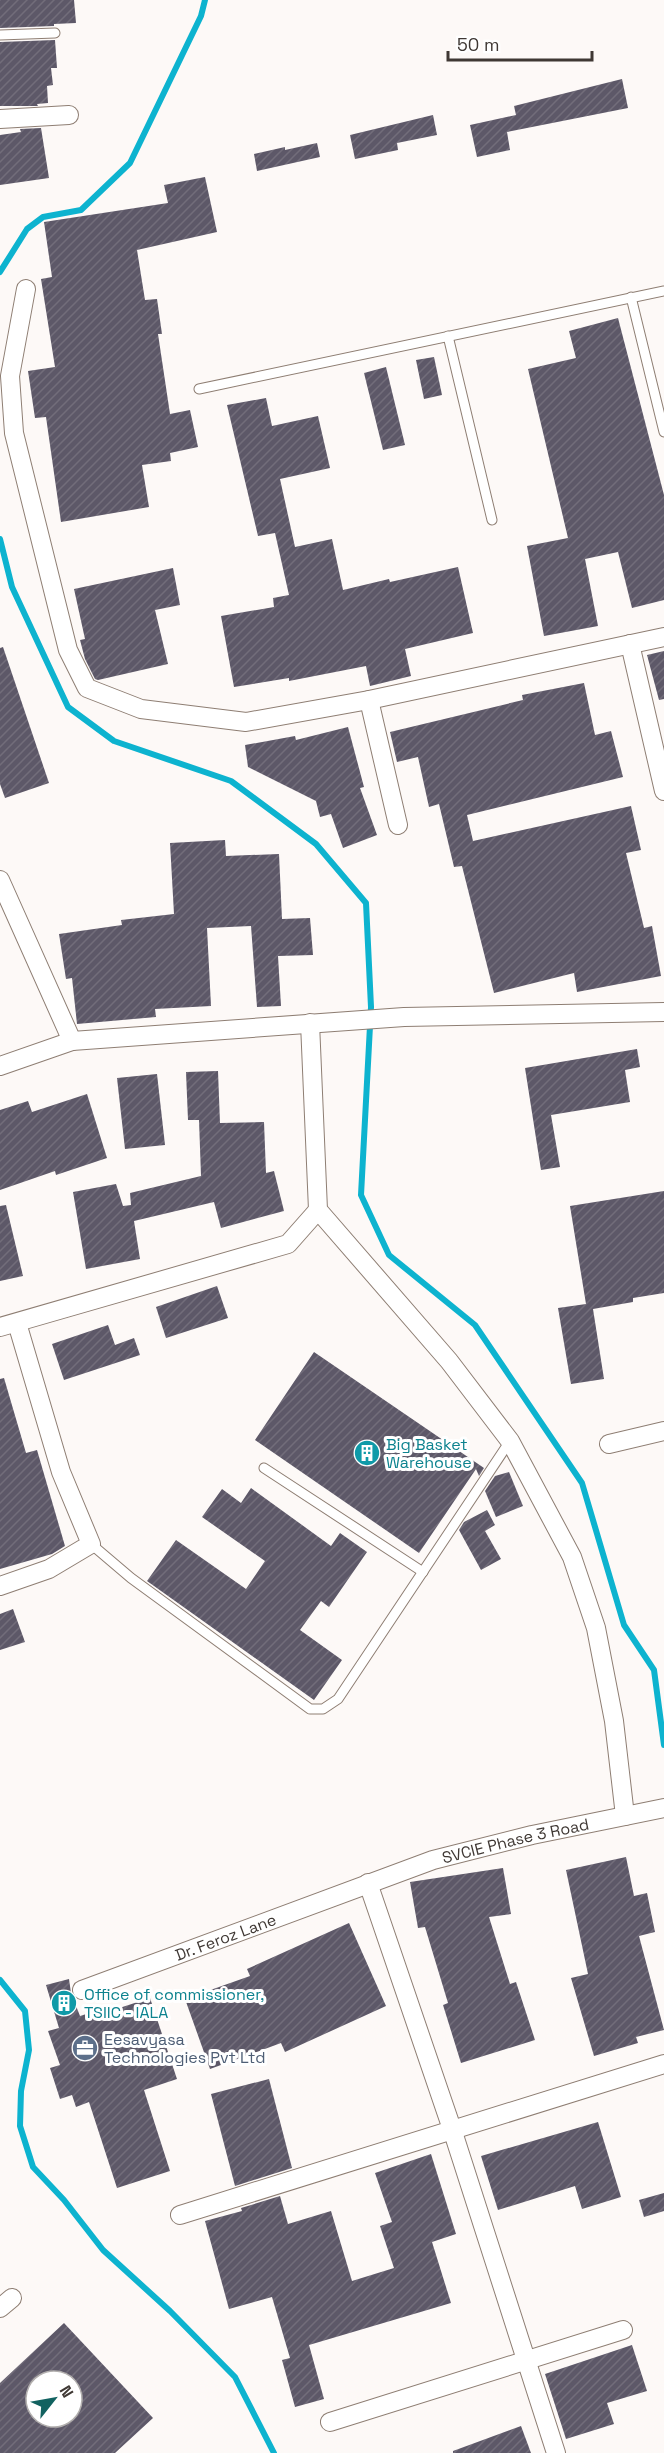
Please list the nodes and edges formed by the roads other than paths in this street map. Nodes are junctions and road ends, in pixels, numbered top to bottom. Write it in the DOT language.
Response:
graph roads {
  1 [pos="55,33"];
  2 [pos="0,35"];
  3 [pos="69,115"];
  4 [pos="0,120"];
  5 [pos="26,289"];
  6 [pos="664,291"];
  7 [pos="631,297"];
  8 [pos="448,336"];
  9 [pos="199,389"];
  10 [pos="664,432"];
  11 [pos="7,433"];
  12 [pos="492,520"];
  13 [pos="664,637"];
  14 [pos="630,644"];
  15 [pos="369,700"];
  16 [pos="664,791"];
  17 [pos="398,825"];
  18 [pos="0,880"];
  19 [pos="664,1012"];
  20 [pos="310,1023"];
  21 [pos="72,1041"];
  22 [pos="0,1066"];
  23 [pos="318,1209"];
  24 [pos="9,1325"];
  25 [pos="664,1431"];
  26 [pos="510,1441"];
  27 [pos="609,1444"];
  28 [pos="264,1468"];
  29 [pos="91,1544"];
  30 [pos="423,1572"];
  31 [pos="0,1586"];
  32 [pos="664,1808"];
  33 [pos="625,1816"];
  34 [pos="368,1883"];
  35 [pos="82,1990"];
  36 [pos="664,2064"];
  37 [pos="452,2129"];
  38 [pos="180,2215"];
  39 [pos="623,2330"];
  40 [pos="526,2359"];
  41 [pos="330,2422"];
  42 [pos="556,2453"];
  1 -- 2 [label="lane"];
  3 -- 4 [label="street"];
  5 -- 11 [label="street"];
  6 -- 7 [label="lane"];
  7 -- 8 [label="lane"];
  7 -- 10 [label="lane"];
  8 -- 9 [label="lane"];
  8 -- 12 [label="lane"];
  11 -- 15 [label="street"];
  13 -- 14 [label="street"];
  14 -- 15 [label="street"];
  14 -- 16 [label="street"];
  15 -- 17 [label="street"];
  18 -- 21 [label="street"];
  19 -- 20 [label="street"];
  20 -- 21 [label="street"];
  20 -- 23 [label="street"];
  21 -- 22 [label="street"];
  23 -- 24 [label="street"];
  23 -- 26 [label="street"];
  24 -- 29 [label="street"];
  25 -- 27 [label="street"];
  26 -- 30 [label="lane"];
  26 -- 33 [label="street"];
  28 -- 30 [label="lane"];
  29 -- 30 [label="lane"];
  29 -- 31 [label="street"];
  32 -- 33 [label="street, SVCIE Phase 3 Road"];
  33 -- 34 [label="street, SVCIE Phase 3 Road"];
  34 -- 35 [label="street, Dr. Feroz Lane"];
  34 -- 37 [label="street"];
  36 -- 37 [label="street"];
  37 -- 38 [label="street"];
  37 -- 40 [label="street"];
  39 -- 40 [label="street"];
  40 -- 41 [label="street"];
  40 -- 42 [label="street"];
}
